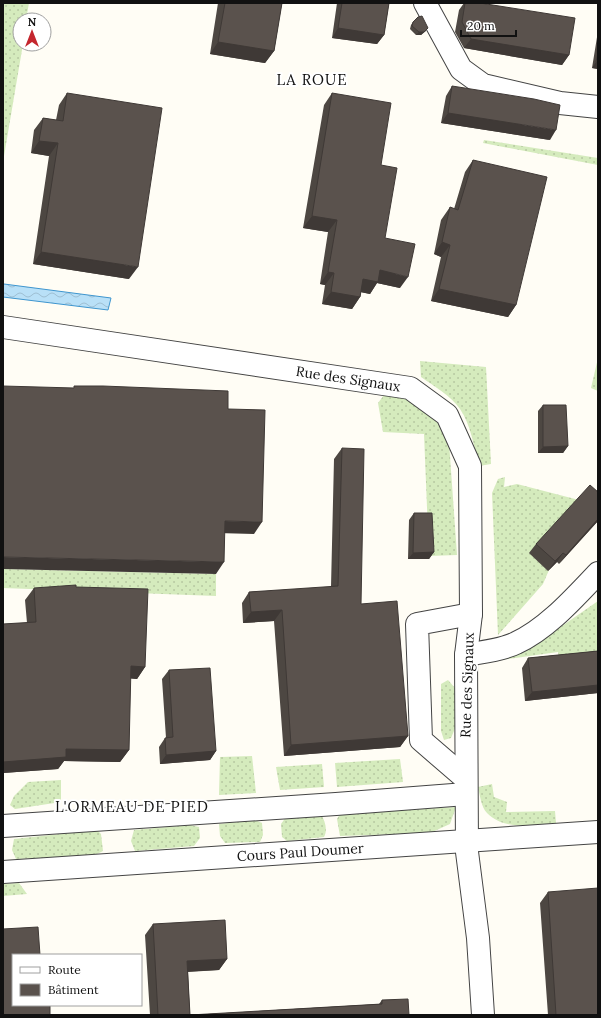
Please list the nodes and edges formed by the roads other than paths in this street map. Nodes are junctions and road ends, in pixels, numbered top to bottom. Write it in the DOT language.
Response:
graph roads {
  1 [pos="425,3"];
  2 [pos="598,107"];
  3 [pos="3,327"];
  4 [pos="598,573"];
  5 [pos="471,614"];
  6 [pos="466,655"];
  7 [pos="466,786"];
  8 [pos="3,826"];
  9 [pos="598,832"];
  10 [pos="467,842"];
  11 [pos="3,872"];
  12 [pos="483,1015"];
  1 -- 2 [label="street"];
  3 -- 5 [label="street, Rue des Signaux"];
  4 -- 6 [label="street"];
  5 -- 6 [label="street, Rue des Signaux"];
  5 -- 7 [label="street"];
  6 -- 7 [label="street, Rue des Signaux"];
  7 -- 8 [label="street"];
  7 -- 10 [label="street, Rue des Signaux"];
  9 -- 10 [label="street, Cours Paul Doumer"];
  10 -- 11 [label="street, Cours Paul Doumer"];
  10 -- 12 [label="street, Rue des Signaux"];
}
